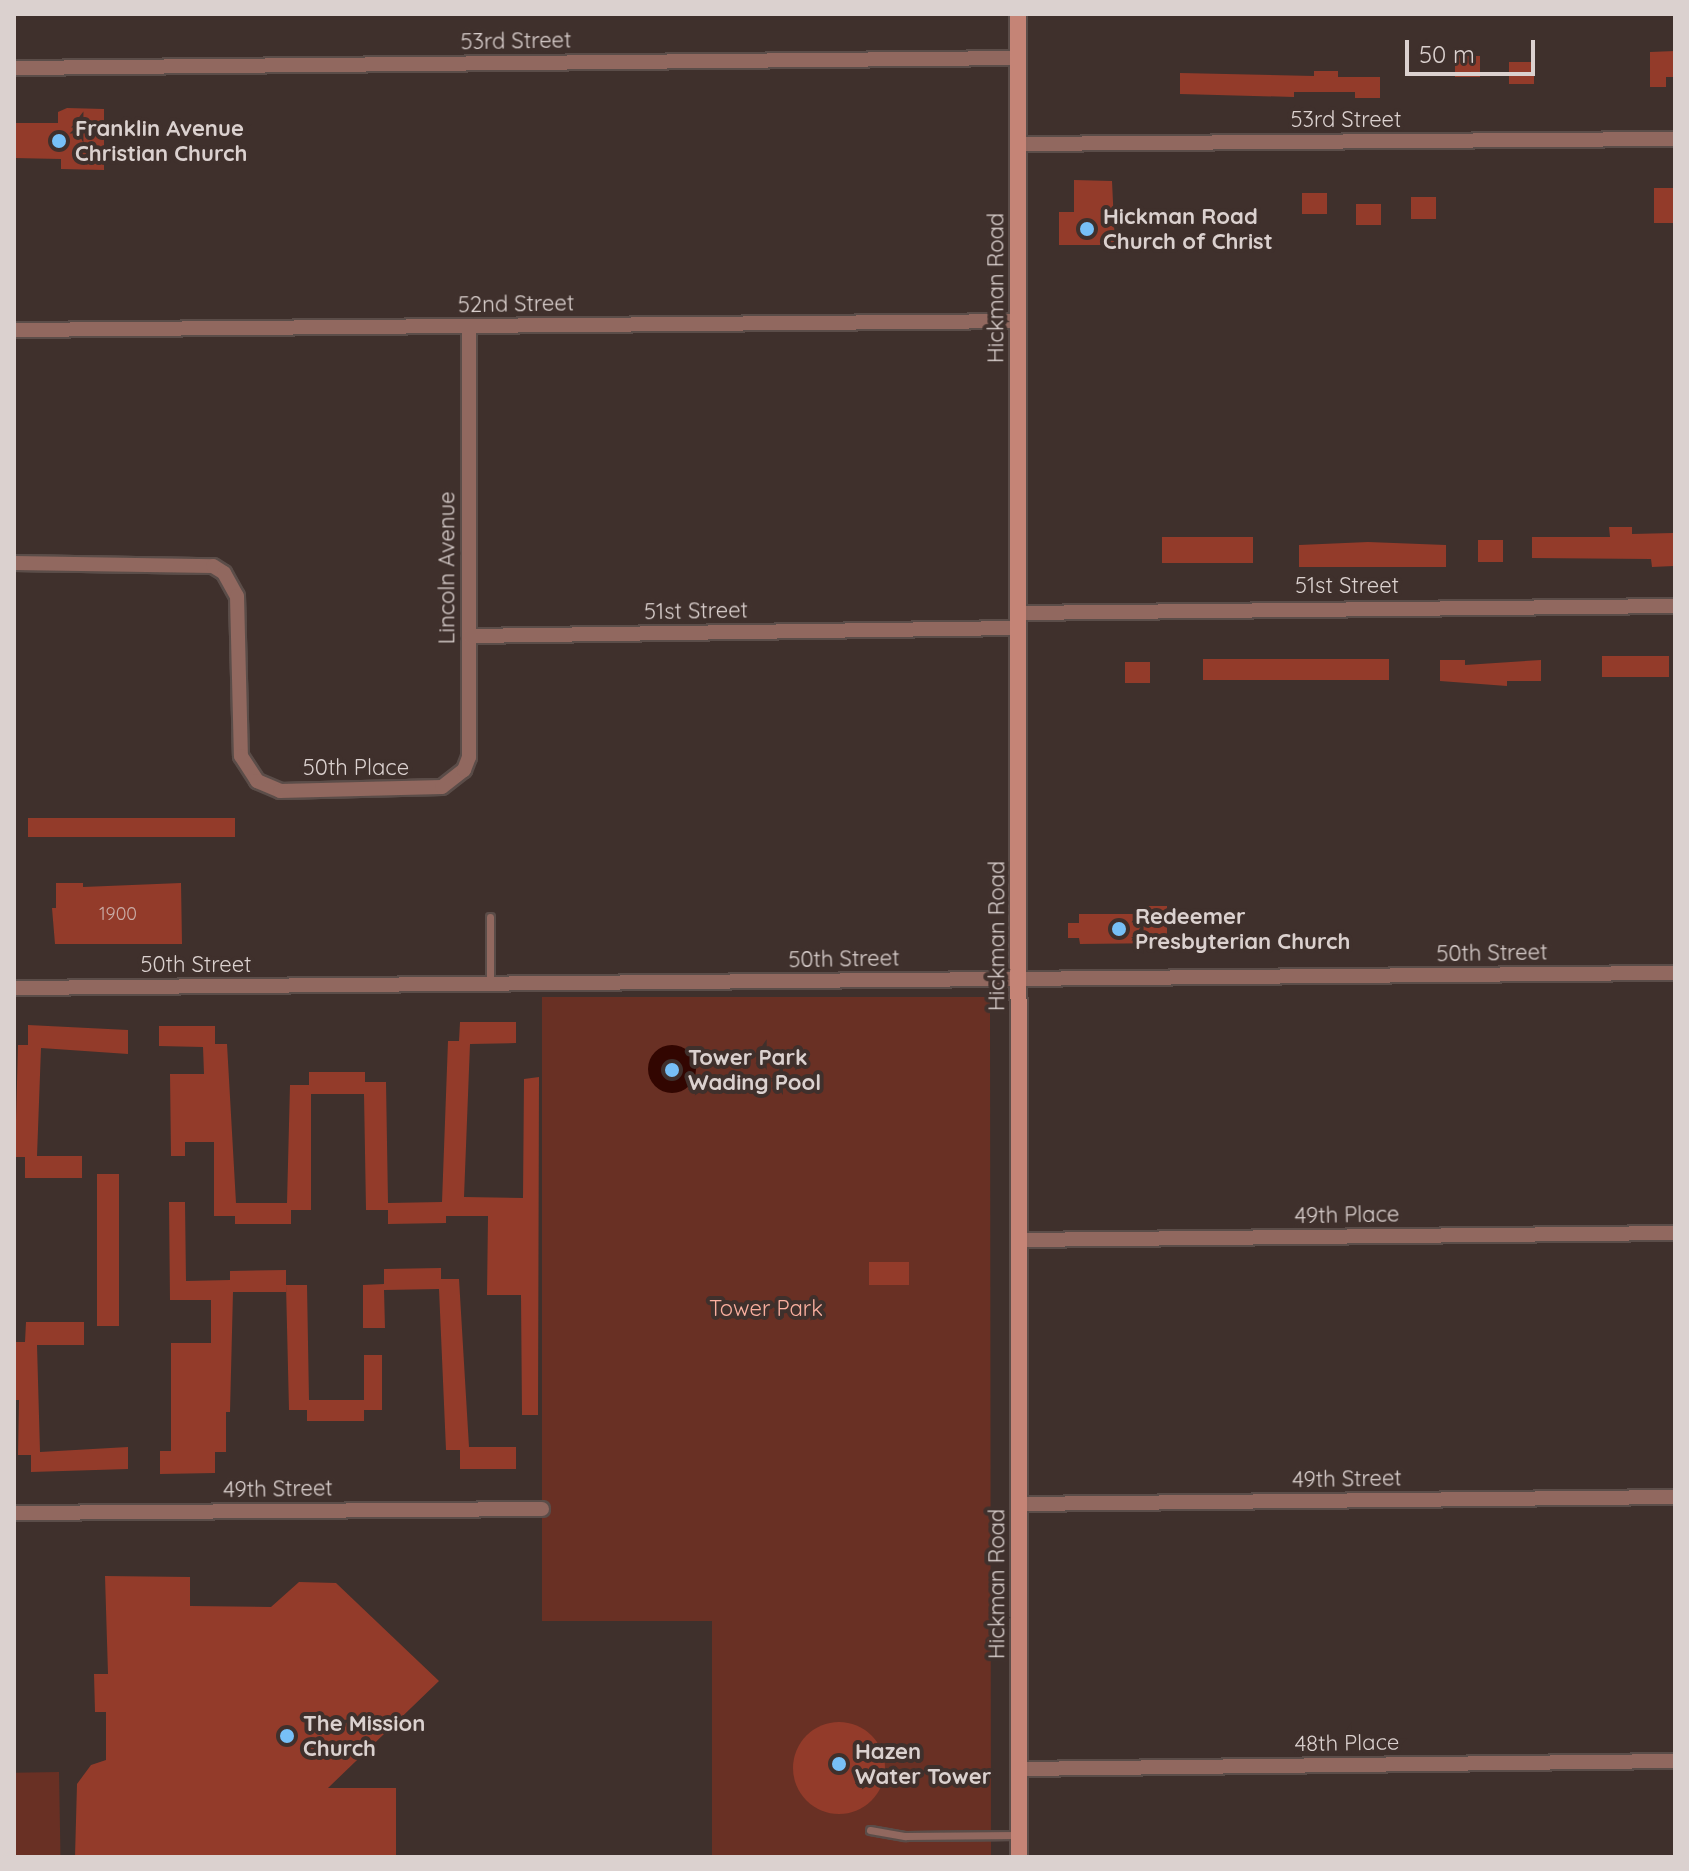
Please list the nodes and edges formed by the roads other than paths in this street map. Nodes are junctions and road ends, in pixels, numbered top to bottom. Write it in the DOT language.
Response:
graph roads {
  1 [pos="1018,14"];
  2 [pos="1018,58"];
  3 [pos="14,68"];
  4 [pos="1675,139"];
  5 [pos="1018,144"];
  6 [pos="1018,321"];
  7 [pos="469,327"];
  8 [pos="14,330"];
  9 [pos="14,563"];
  10 [pos="1675,606"];
  11 [pos="1018,620"];
  12 [pos="470,636"];
  13 [pos="432,790"];
  14 [pos="490,917"];
  15 [pos="1675,973"];
  16 [pos="1019,979"];
  17 [pos="490,984"];
  18 [pos="14,988"];
  19 [pos="1675,1233"];
  20 [pos="1019,1240"];
  21 [pos="1675,1497"];
  22 [pos="1019,1504"];
  23 [pos="542,1509"];
  24 [pos="14,1513"];
  25 [pos="1675,1761"];
  26 [pos="1019,1769"];
  27 [pos="870,1830"];
  28 [pos="1019,1835"];
  29 [pos="1019,1857"];
  1 -- 2 [label="main road, Hickman Road"];
  2 -- 3 [label="street, 53rd Street"];
  2 -- 5 [label="main road, Hickman Road"];
  4 -- 5 [label="street, 53rd Street"];
  5 -- 6 [label="main road, Hickman Road"];
  6 -- 7 [label="street, 52nd Street"];
  6 -- 11 [label="main road, Hickman Road"];
  7 -- 8 [label="street, 52nd Street"];
  7 -- 12 [label="street, Lincoln Avenue"];
  9 -- 13 [label="street, 50th Place"];
  10 -- 11 [label="street, 51st Street"];
  11 -- 12 [label="street, 51st Street"];
  11 -- 16 [label="main road, Hickman Road"];
  12 -- 13 [label="street, Lincoln Avenue"];
  14 -- 17 [label="lane"];
  15 -- 16 [label="street, 50th Street"];
  16 -- 17 [label="street, 50th Street"];
  16 -- 20 [label="main road, Hickman Road"];
  17 -- 18 [label="street, 50th Street"];
  19 -- 20 [label="street, 49th Place"];
  20 -- 22 [label="main road, Hickman Road"];
  21 -- 22 [label="street, 49th Street"];
  22 -- 26 [label="main road, Hickman Road"];
  23 -- 24 [label="street, 49th Street"];
  25 -- 26 [label="street, 48th Place"];
  26 -- 28 [label="main road, Hickman Road"];
  27 -- 28 [label="lane"];
  28 -- 29 [label="main road, Hickman Road"];
}
